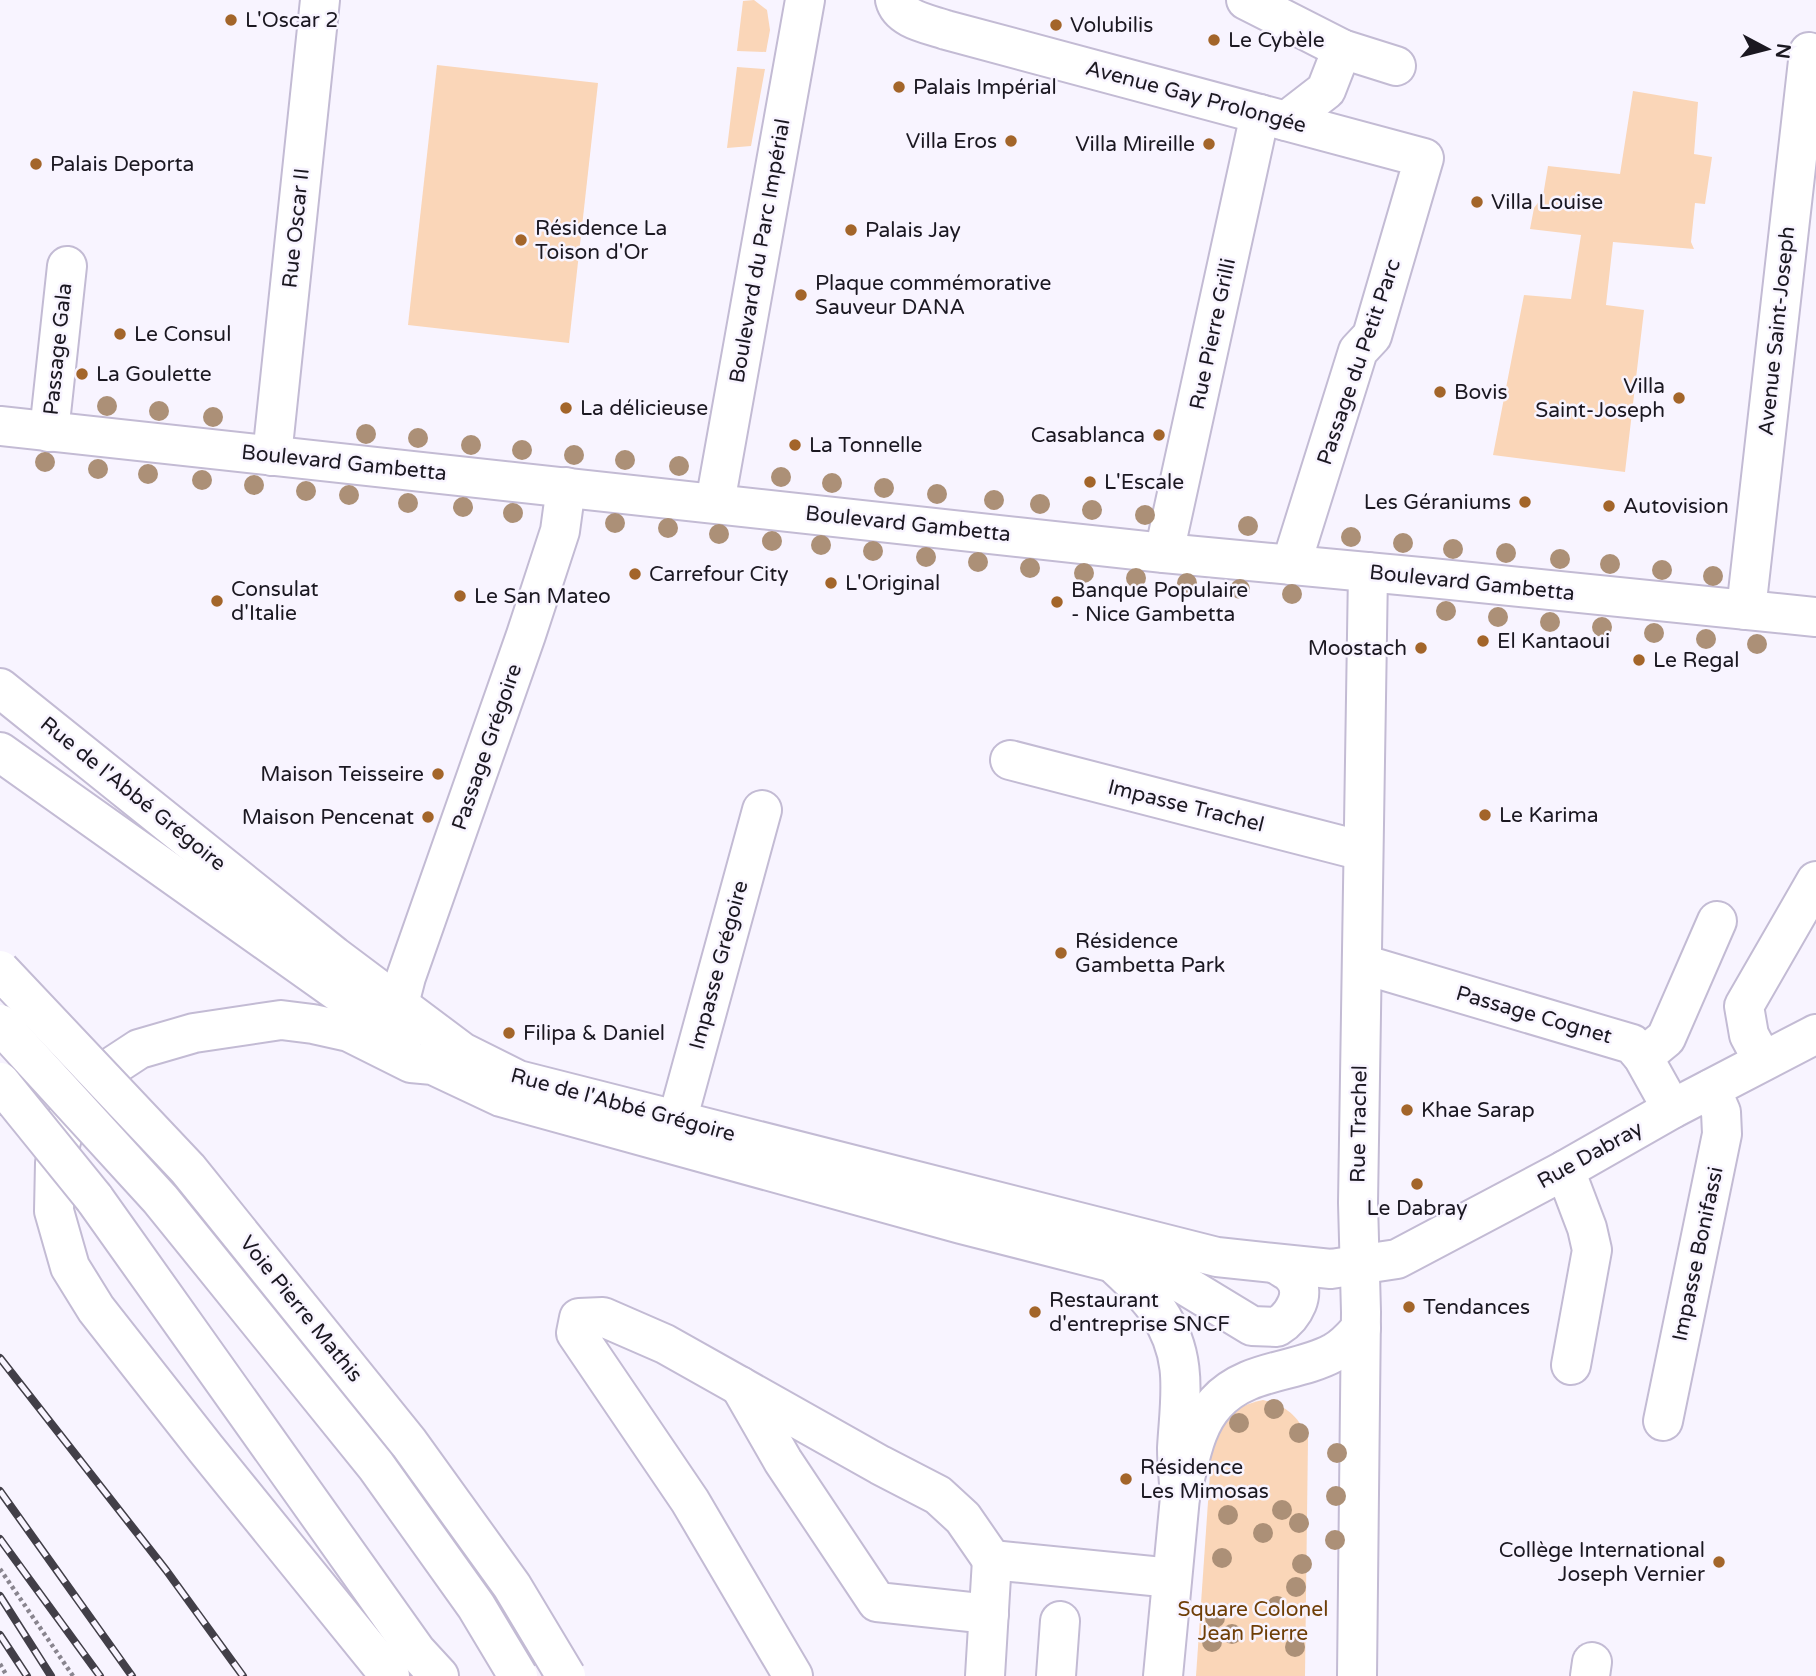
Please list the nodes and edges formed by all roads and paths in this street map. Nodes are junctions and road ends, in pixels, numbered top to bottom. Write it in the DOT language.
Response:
graph roads {
  1 [pos="320,0"];
  2 [pos="805,0"];
  3 [pos="895,0"];
  4 [pos="1246,0"];
  5 [pos="1342,49"];
  6 [pos="1809,52"];
  7 [pos="1396,66"];
  8 [pos="1273,118"];
  9 [pos="1424,158"];
  10 [pos="67,266"];
  11 [pos="0,426"];
  12 [pos="49,432"];
  13 [pos="272,456"];
  14 [pos="566,487"];
  15 [pos="715,503"];
  16 [pos="1164,553"];
  17 [pos="1291,565"];
  18 [pos="1368,572"];
  19 [pos="1746,610"];
  20 [pos="1816,617"];
  21 [pos="8,702"];
  22 [pos="0,752"];
  23 [pos="1010,760"];
  24 [pos="762,810"];
  25 [pos="1363,851"];
  26 [pos="1816,881"];
  27 [pos="1717,921"];
  28 [pos="1362,964"];
  29 [pos="0,970"];
  30 [pos="399,1004"];
  31 [pos="0,1024"];
  32 [pos="1816,1034"];
  33 [pos="1643,1057"];
  34 [pos="1763,1061"];
  35 [pos="433,1065"];
  36 [pos="0,1082"];
  37 [pos="1711,1089"];
  38 [pos="1672,1109"];
  39 [pos="677,1121"];
  40 [pos="1565,1170"];
  41 [pos="1111,1261"];
  42 [pos="1278,1265"];
  43 [pos="1360,1265"];
  44 [pos="1361,1328"];
  45 [pos="1571,1365"];
  46 [pos="740,1386"];
  47 [pos="1663,1421"];
  48 [pos="1180,1497"];
  49 [pos="992,1560"];
  50 [pos="0,1569"];
  51 [pos="1172,1578"];
  52 [pos="989,1614"];
  53 [pos="1059,1621"];
  54 [pos="0,1664"];
  55 [pos="7,1676"];
  56 [pos="73,1676"];
  57 [pos="390,1676"];
  58 [pos="439,1676"];
  59 [pos="518,1676"];
  60 [pos="566,1676"];
  61 [pos="793,1676"];
  62 [pos="985,1676"];
  63 [pos="1056,1676"];
  64 [pos="1163,1676"];
  65 [pos="1357,1676"];
  1 -- 13 [label="main road, Rue Oscar II"];
  2 -- 15 [label="main road, Boulevard du Parc Impérial"];
  3 -- 8 [label="main road, Avenue Gay Prolongée"];
  4 -- 5 [label="main road"];
  5 -- 7 [label="main road"];
  5 -- 8 [label="main road"];
  6 -- 19 [label="main road, Avenue Saint-Joseph"];
  8 -- 9 [label="main road, Avenue Gay Prolongée"];
  8 -- 16 [label="main road, Rue Pierre Grilli"];
  9 -- 17 [label="main road, Passage du Petit Parc"];
  10 -- 12 [label="main road, Passage Gala"];
  11 -- 12 [label="main road, Boulevard Gambetta"];
  12 -- 13 [label="main road, Boulevard Gambetta"];
  13 -- 14 [label="main road, Boulevard Gambetta"];
  14 -- 15 [label="main road, Boulevard Gambetta"];
  14 -- 30 [label="main road, Passage Grégoire"];
  15 -- 16 [label="main road, Boulevard Gambetta"];
  16 -- 17 [label="main road, Boulevard Gambetta"];
  17 -- 18 [label="main road, Boulevard Gambetta"];
  18 -- 19 [label="main road, Boulevard Gambetta"];
  18 -- 25 [label="main road, Rue Trachel"];
  19 -- 20 [label="main road, Boulevard Gambetta"];
  21 -- 30 [label="main road, Rue de l'Abbé Grégoire"];
  22 -- 35 [label="main road"];
  23 -- 25 [label="main road, Impasse Trachel"];
  24 -- 39 [label="main road, Impasse Grégoire"];
  25 -- 28 [label="main road, Rue Trachel"];
  26 -- 34 [label="main road"];
  27 -- 33 [label="main road"];
  28 -- 33 [label="main road, Passage Cognet"];
  28 -- 43 [label="main road, Rue Trachel"];
  29 -- 60 [label="main road, Voie Pierre Mathis, bridge"];
  30 -- 39 [label="main road, Rue de l'Abbé Grégoire"];
  31 -- 59 [label="main road, Voie Pierre Mathis, bridge"];
  32 -- 34 [label="main road, Rue Dabray"];
  33 -- 38 [label="main road, Passage Cognet"];
  34 -- 37 [label="main road, Rue Dabray"];
  35 -- 41 [label="main road"];
  35 -- 57 [label="main road, bridge"];
  36 -- 58 [label="main road, bridge"];
  37 -- 38 [label="main road, Rue Dabray"];
  37 -- 47 [label="main road, Impasse Bonifassi"];
  38 -- 40 [label="main road, Rue Dabray"];
  39 -- 42 [label="main road, Rue de l'Abbé Grégoire"];
  40 -- 43 [label="main road, Rue Dabray"];
  40 -- 45 [label="main road"];
  41 -- 42 [label="main road"];
  41 -- 48 [label="main road"];
  42 -- 43 [label="main road, Rue de l'Abbé Grégoire"];
  43 -- 44 [label="main road, Rue Trachel"];
  44 -- 48 [label="main road"];
  44 -- 65 [label="main road, Rue Trachel"];
  46 -- 49 [label="main road"];
  46 -- 52 [label="main road"];
  46 -- 61 [label="main road"];
  48 -- 51 [label="main road"];
  49 -- 51 [label="main road"];
  49 -- 52 [label="main road"];
  50 -- 56 [label="path"];
  51 -- 64 [label="main road"];
  52 -- 62 [label="main road"];
  53 -- 63 [label="main road"];
  54 -- 55 [label="path"];
}
